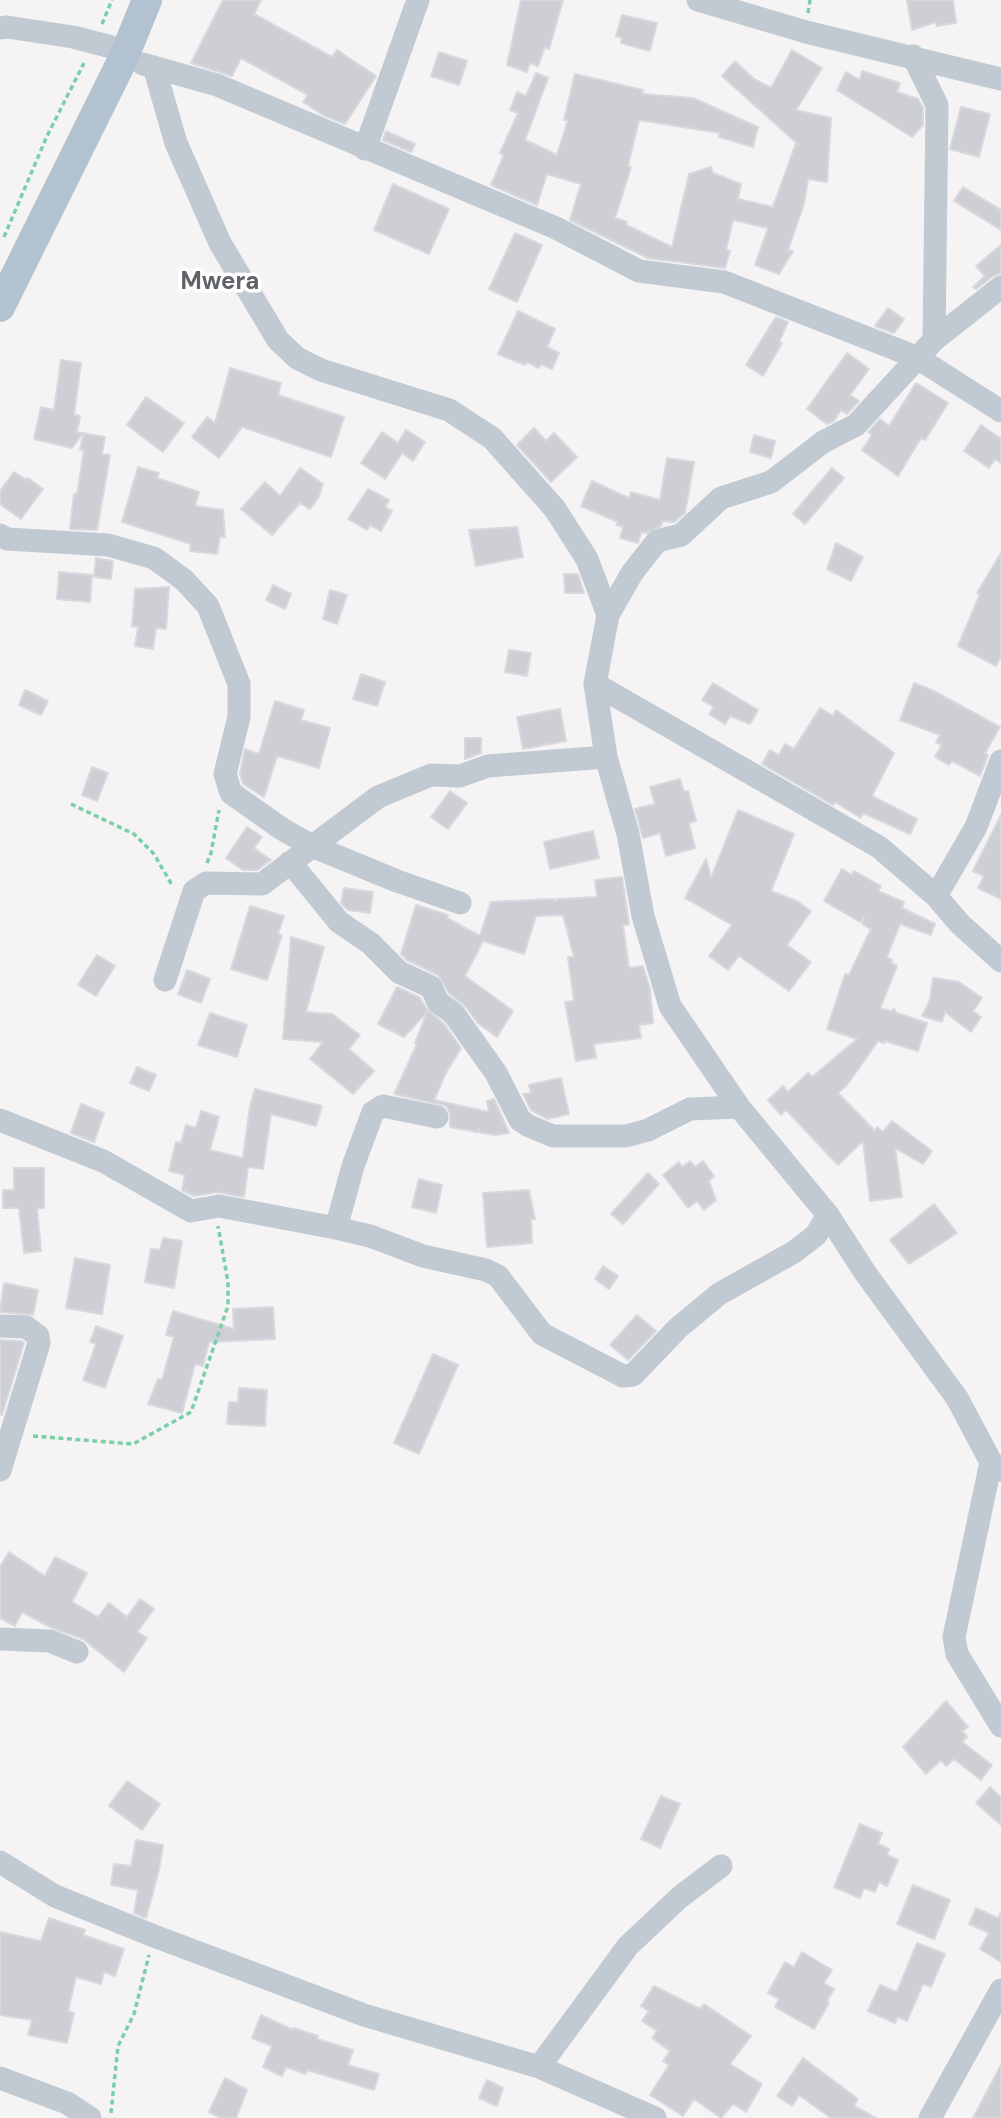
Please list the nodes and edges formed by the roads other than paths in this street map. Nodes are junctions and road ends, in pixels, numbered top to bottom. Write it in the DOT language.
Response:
graph roads {
  1 [pos="147,0"];
  2 [pos="418,0"];
  3 [pos="698,0"];
  4 [pos="0,28"];
  5 [pos="125,55"];
  6 [pos="913,56"];
  7 [pos="154,67"];
  8 [pos="1001,79"];
  9 [pos="365,149"];
  10 [pos="1001,287"];
  11 [pos="0,307"];
  12 [pos="934,340"];
  13 [pos="916,357"];
  14 [pos="1001,411"];
  15 [pos="0,535"];
  16 [pos="608,615"];
  17 [pos="596,684"];
  18 [pos="606,757"];
  19 [pos="1001,761"];
  20 [pos="312,846"];
  21 [pos="290,862"];
  22 [pos="936,895"];
  23 [pos="460,903"];
  24 [pos="1001,961"];
  25 [pos="165,980"];
  26 [pos="739,1107"];
  27 [pos="438,1117"];
  28 [pos="0,1120"];
  29 [pos="828,1215"];
  30 [pos="336,1228"];
  31 [pos="0,1326"];
  32 [pos="996,1466"];
  33 [pos="0,1470"];
  34 [pos="0,1639"];
  35 [pos="77,1652"];
  36 [pos="1001,1726"];
  37 [pos="0,1862"];
  38 [pos="721,1866"];
  39 [pos="1001,1990"];
  40 [pos="539,2067"];
  41 [pos="0,2078"];
  42 [pos="90,2118"];
  43 [pos="655,2118"];
  44 [pos="930,2118"];
  1 -- 5 [label="main road"];
  2 -- 9 [label="street"];
  3 -- 6 [label="street"];
  4 -- 5 [label="street"];
  5 -- 7 [label="street"];
  5 -- 11 [label="main road"];
  6 -- 8 [label="street"];
  6 -- 12 [label="street"];
  7 -- 9 [label="street"];
  7 -- 16 [label="street"];
  9 -- 13 [label="street"];
  10 -- 12 [label="street"];
  12 -- 13 [label="street"];
  13 -- 14 [label="street"];
  13 -- 16 [label="street"];
  15 -- 20 [label="street"];
  16 -- 17 [label="street"];
  17 -- 18 [label="street"];
  17 -- 22 [label="street"];
  18 -- 20 [label="street"];
  18 -- 26 [label="street"];
  19 -- 22 [label="street"];
  20 -- 21 [label="street"];
  20 -- 23 [label="street"];
  21 -- 25 [label="street"];
  21 -- 26 [label="street"];
  22 -- 24 [label="street"];
  26 -- 29 [label="street"];
  27 -- 30 [label="street"];
  28 -- 30 [label="street"];
  29 -- 30 [label="street"];
  29 -- 32 [label="street"];
  31 -- 33 [label="street"];
  32 -- 36 [label="street"];
  34 -- 35 [label="street"];
  37 -- 40 [label="street"];
  38 -- 40 [label="street"];
  39 -- 44 [label="street"];
  40 -- 43 [label="street"];
  41 -- 42 [label="street"];
}
